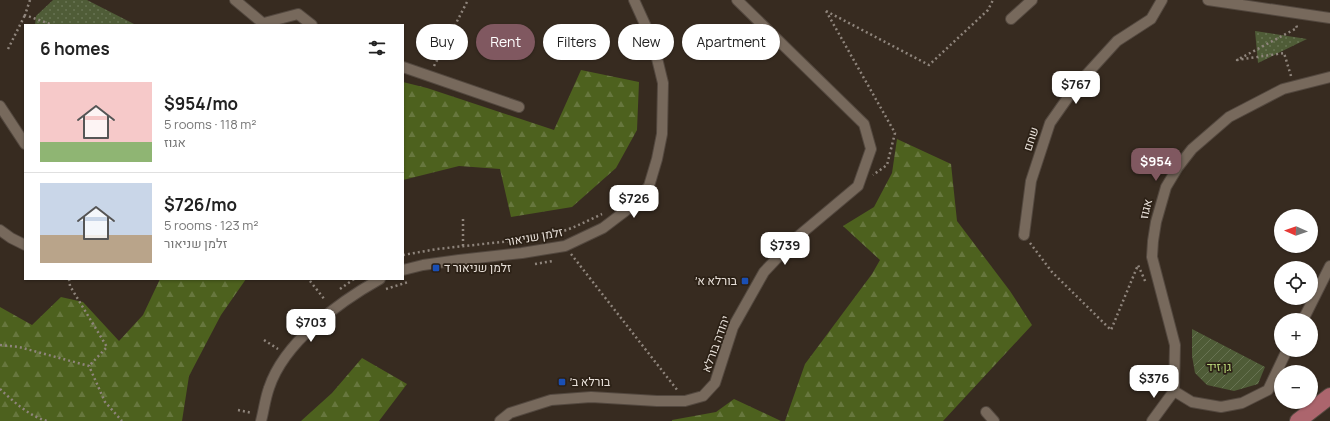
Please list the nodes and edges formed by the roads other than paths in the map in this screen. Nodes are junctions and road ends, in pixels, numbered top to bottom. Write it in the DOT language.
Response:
graph roads {
  1 [pos="235,0"];
  2 [pos="634,0"];
  3 [pos="737,0"];
  4 [pos="1032,0"];
  5 [pos="1162,0"];
  6 [pos="1208,0"];
  7 [pos="1330,18"];
  8 [pos="1011,19"];
  9 [pos="264,24"];
  10 [pos="311,24"];
  11 [pos="404,67"];
  12 [pos="1330,78"];
  13 [pos="0,106"];
  14 [pos="519,107"];
  15 [pos="24,142"];
  16 [pos="0,230"];
  17 [pos="1024,234"];
  18 [pos="24,244"];
  19 [pos="1330,266"];
  20 [pos="404,270"];
  21 [pos="378,280"];
  22 [pos="1306,313"];
  23 [pos="1284,357"];
  24 [pos="1174,391"];
  25 [pos="1330,396"];
  26 [pos="986,412"];
  27 [pos="258,417"];
  28 [pos="500,421"];
  29 [pos="994,421"];
  30 [pos="1152,421"];
  31 [pos="1298,421"];
  1 -- 9 [label="street"];
  2 -- 20 [label="street, זלמן שניאור"];
  3 -- 28 [label="street, יהודה בורלא"];
  4 -- 8 [label="street"];
  5 -- 17 [label="street, שחם"];
  6 -- 7 [label="street"];
  9 -- 10 [label="street"];
  11 -- 14 [label="street"];
  12 -- 24 [label="street, אגוז"];
  13 -- 15 [label="street"];
  16 -- 18 [label="street"];
  19 -- 22 [label="street"];
  21 -- 27 [label="street"];
  23 -- 24 [label="street"];
  24 -- 30 [label="street"];
  25 -- 31 [label="main road"];
  26 -- 29 [label="street"];
}
